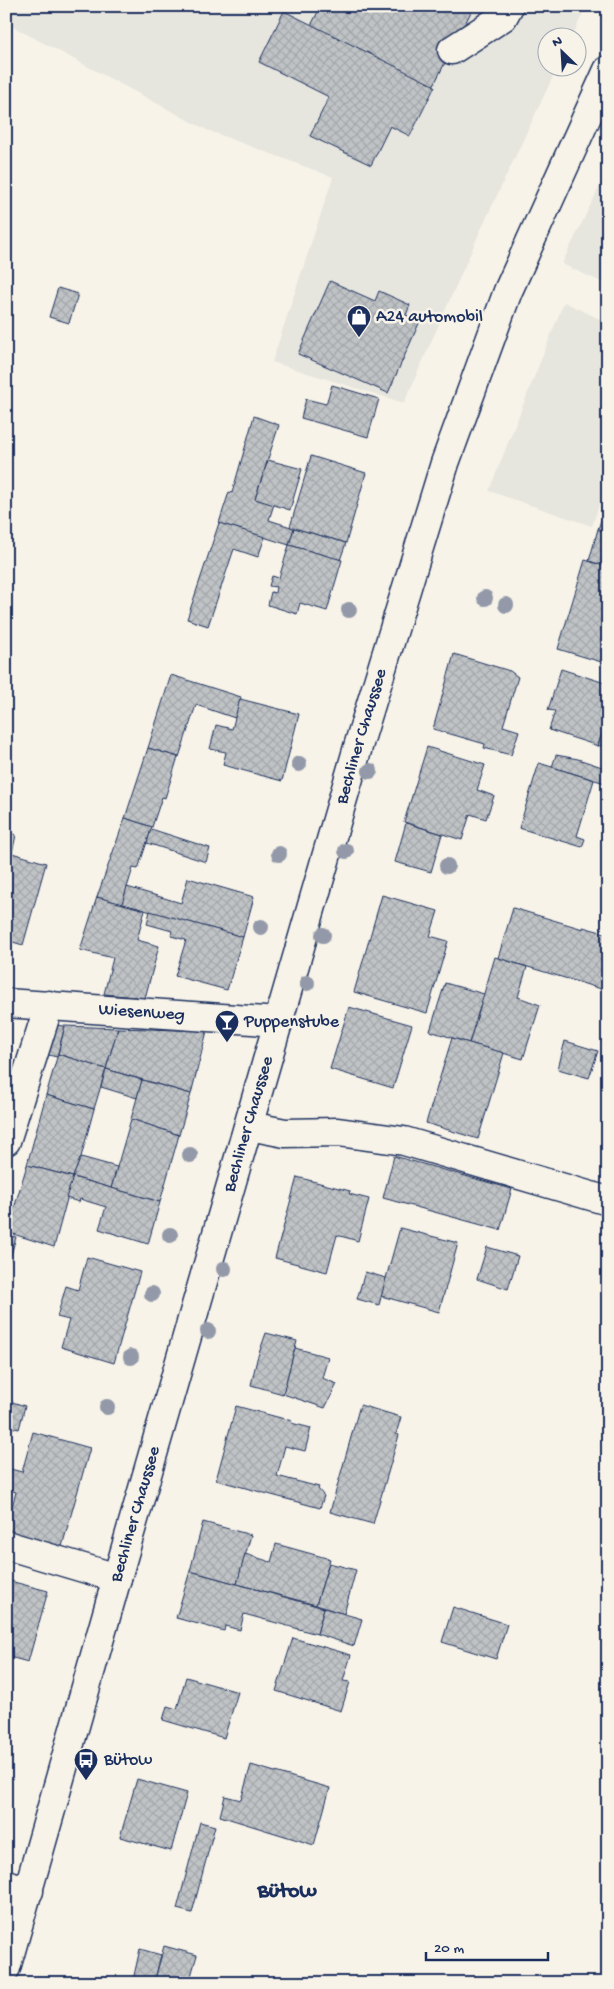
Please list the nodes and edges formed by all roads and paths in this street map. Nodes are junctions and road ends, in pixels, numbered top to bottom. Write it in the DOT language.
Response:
graph roads {
  1 [pos="509,6"];
  2 [pos="452,50"];
  3 [pos="608,70"];
  4 [pos="6,1003"];
  5 [pos="49,1005"];
  6 [pos="278,1022"];
  7 [pos="249,1126"];
  8 [pos="6,1141"];
  9 [pos="608,1201"];
  10 [pos="6,1545"];
  11 [pos="117,1578"];
  12 [pos="18,1887"];
  13 [pos="6,1968"];
  1 -- 2 [label="main road"];
  3 -- 6 [label="main road, Bechliner Chaussee"];
  4 -- 5 [label="main road, Wiesenweg"];
  5 -- 6 [label="main road, Wiesenweg"];
  5 -- 8 [label="main road"];
  6 -- 7 [label="main road, Bechliner Chaussee"];
  7 -- 9 [label="main road"];
  7 -- 11 [label="main road, Bechliner Chaussee"];
  10 -- 11 [label="main road"];
  11 -- 12 [label="main road, Bechliner Chaussee"];
  12 -- 13 [label="main road, Bechliner Chaussee"];
}
